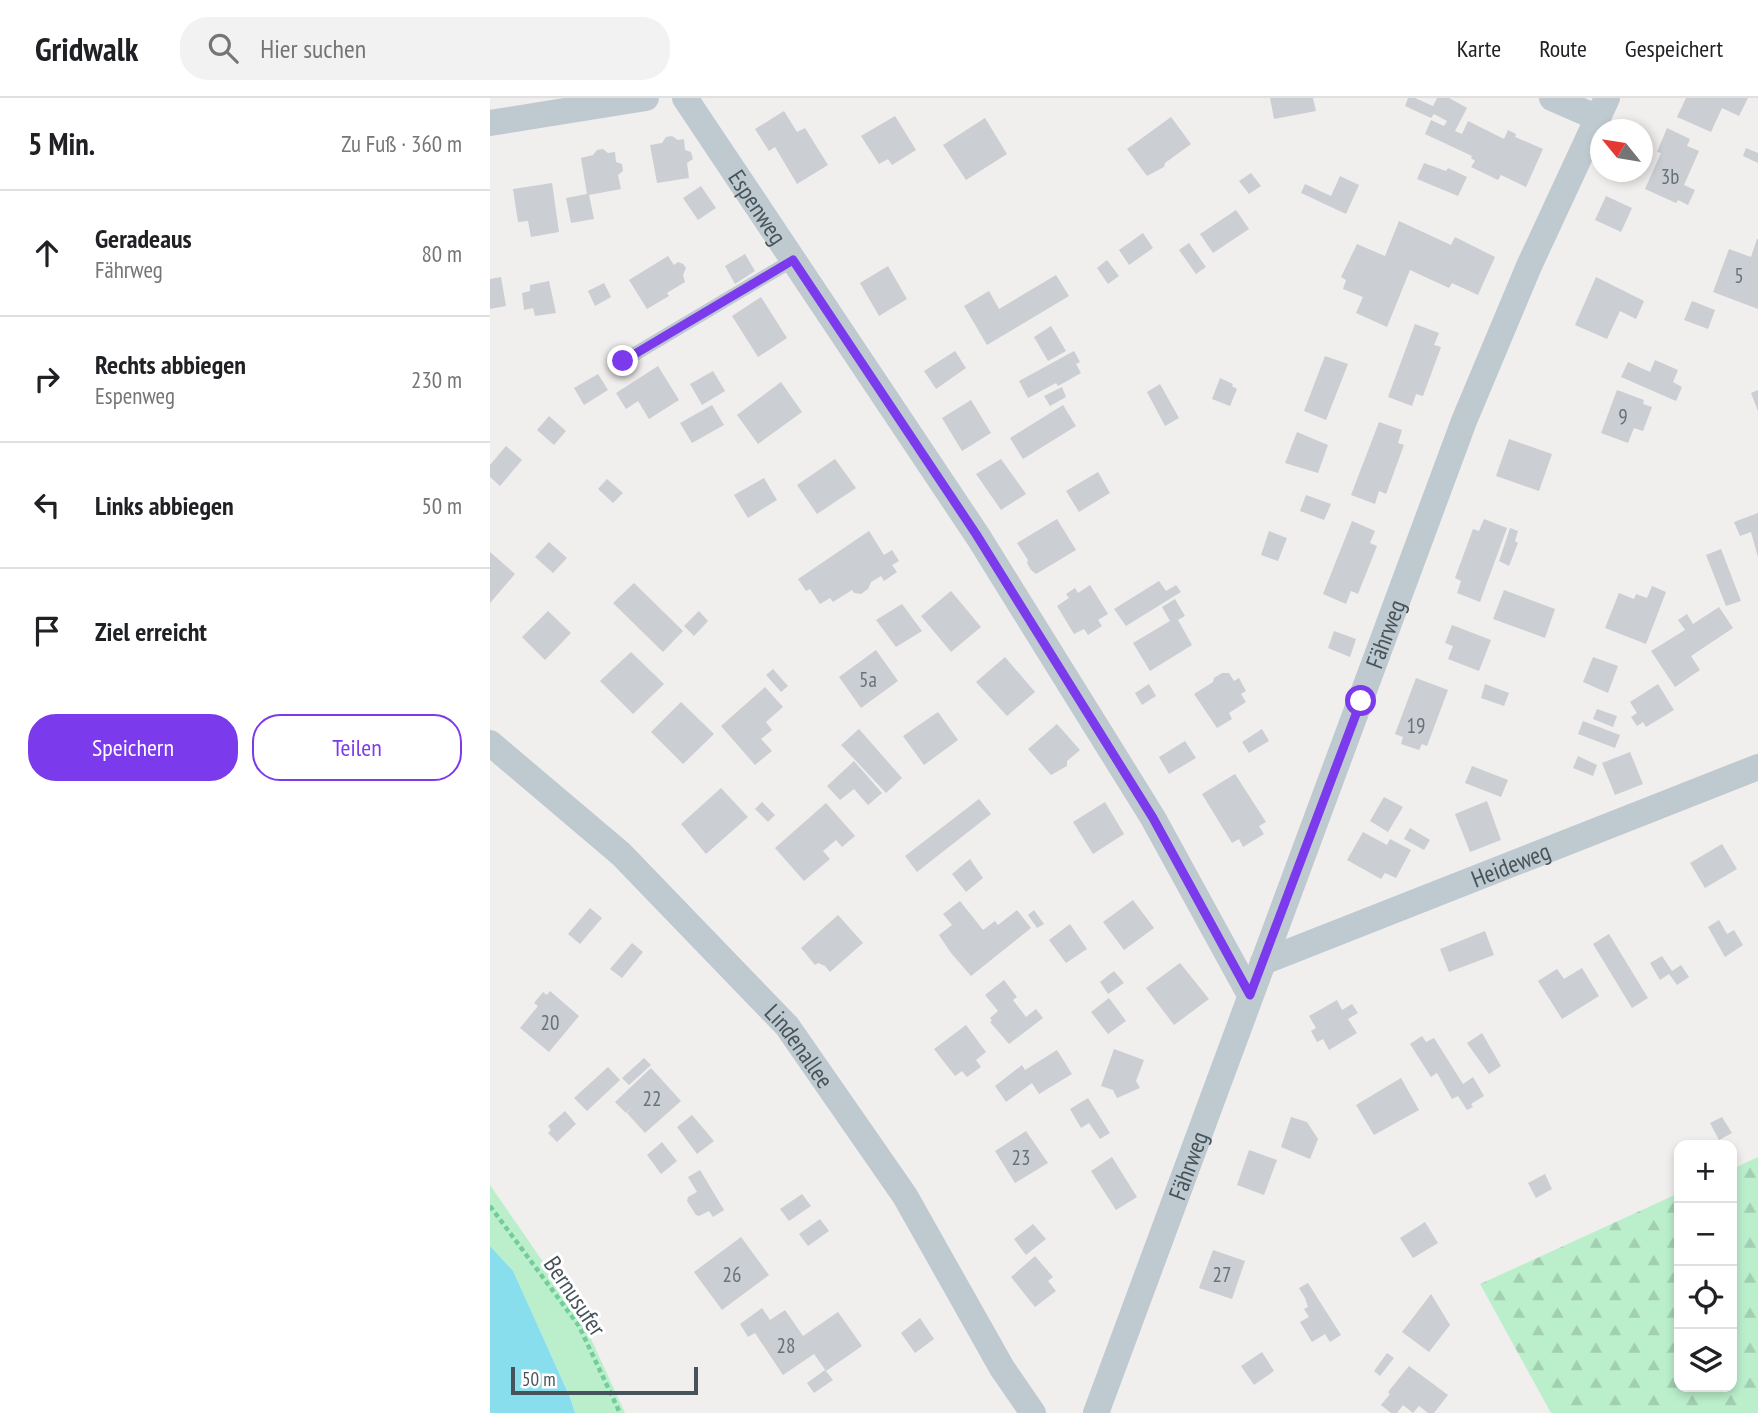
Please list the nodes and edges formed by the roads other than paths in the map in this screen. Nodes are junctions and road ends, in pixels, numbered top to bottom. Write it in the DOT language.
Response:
graph roads {
  1 [pos="646,98"];
  2 [pos="685,98"];
  3 [pos="1552,98"];
  4 [pos="1603,108"];
  5 [pos="490,124"];
  6 [pos="793,260"];
  7 [pos="623,361"];
  8 [pos="490,743"];
  9 [pos="1758,767"];
  10 [pos="1263,962"];
  11 [pos="1250,995"];
  12 [pos="1033,1413"];
  13 [pos="1096,1413"];
  1 -- 5 [label="street"];
  2 -- 6 [label="street, Espenweg"];
  3 -- 4 [label="street"];
  4 -- 10 [label="street, Fährweg"];
  6 -- 7 [label="lane"];
  6 -- 11 [label="street, Espenweg"];
  8 -- 12 [label="street, Lindenallee"];
  9 -- 10 [label="street, Heideweg"];
  10 -- 11 [label="street, Fährweg"];
  11 -- 13 [label="street, Fährweg"];
}
